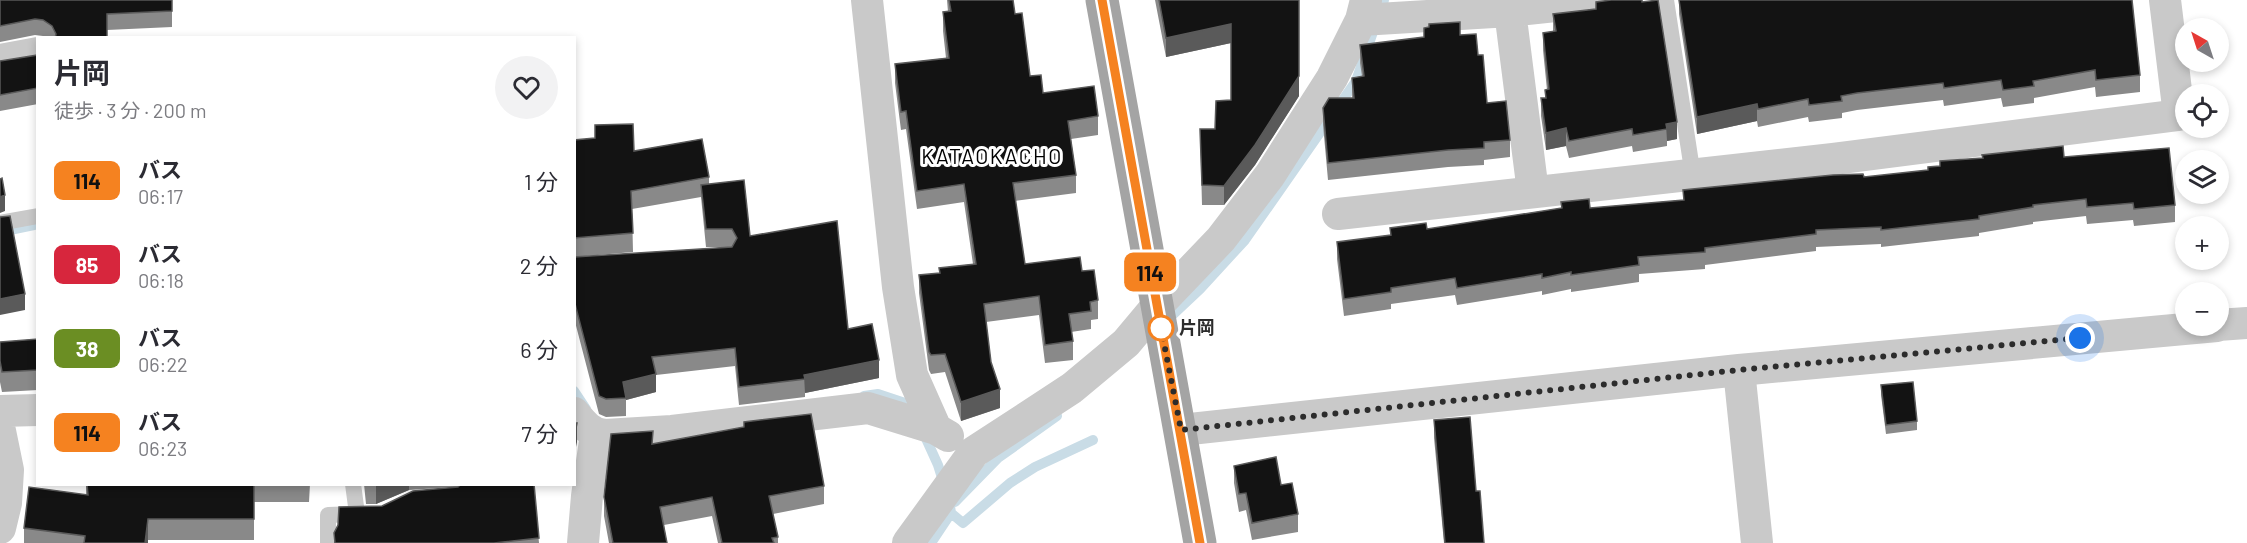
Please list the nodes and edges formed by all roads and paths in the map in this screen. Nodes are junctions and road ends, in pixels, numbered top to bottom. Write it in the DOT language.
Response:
graph roads {
  1 [pos="867,0"];
  2 [pos="1102,0"];
  3 [pos="1612,0"];
  4 [pos="1666,0"];
  5 [pos="2165,0"];
  6 [pos="1363,10"];
  7 [pos="1510,11"];
  8 [pos="36,53"];
  9 [pos="0,60"];
  10 [pos="1693,176"];
  11 [pos="1533,192"];
  12 [pos="1338,214"];
  13 [pos="36,216"];
  14 [pos="0,223"];
  15 [pos="1157,306"];
  16 [pos="2247,323"];
  17 [pos="2229,324"];
  18 [pos="2175,329"];
  19 [pos="1739,370"];
  20 [pos="36,410"];
  21 [pos="0,411"];
  22 [pos="585,424"];
  23 [pos="936,429"];
  24 [pos="1181,430"];
  25 [pos="0,431"];
  26 [pos="975,452"];
  27 [pos="353,486"];
  28 [pos="357,514"];
  29 [pos="378,515"];
  30 [pos="0,528"];
  31 [pos="328,543"];
  32 [pos="583,543"];
  33 [pos="908,543"];
  34 [pos="1200,543"];
  35 [pos="1757,543"];
  1 -- 23 [label="street"];
  2 -- 15 [label="main road"];
  3 -- 7 [label="street"];
  4 -- 10 [label="lane"];
  5 -- 10 [label="street"];
  6 -- 7 [label="street"];
  6 -- 15 [label="street"];
  7 -- 11 [label="street"];
  8 -- 9 [label="street"];
  10 -- 11 [label="street"];
  11 -- 12 [label="street"];
  13 -- 14 [label="lane"];
  15 -- 24 [label="main road"];
  15 -- 26 [label="street"];
  16 -- 17 [label="street"];
  18 -- 19 [label="street"];
  19 -- 24 [label="street"];
  19 -- 35 [label="street"];
  20 -- 21 [label="street"];
  22 -- 23 [label="street"];
  22 -- 32 [label="street"];
  23 -- 26 [label="street"];
  24 -- 34 [label="main road"];
  25 -- 30 [label="street"];
  26 -- 33 [label="street"];
  27 -- 28 [label="lane"];
  28 -- 29 [label="lane"];
  28 -- 31 [label="lane"];
}
